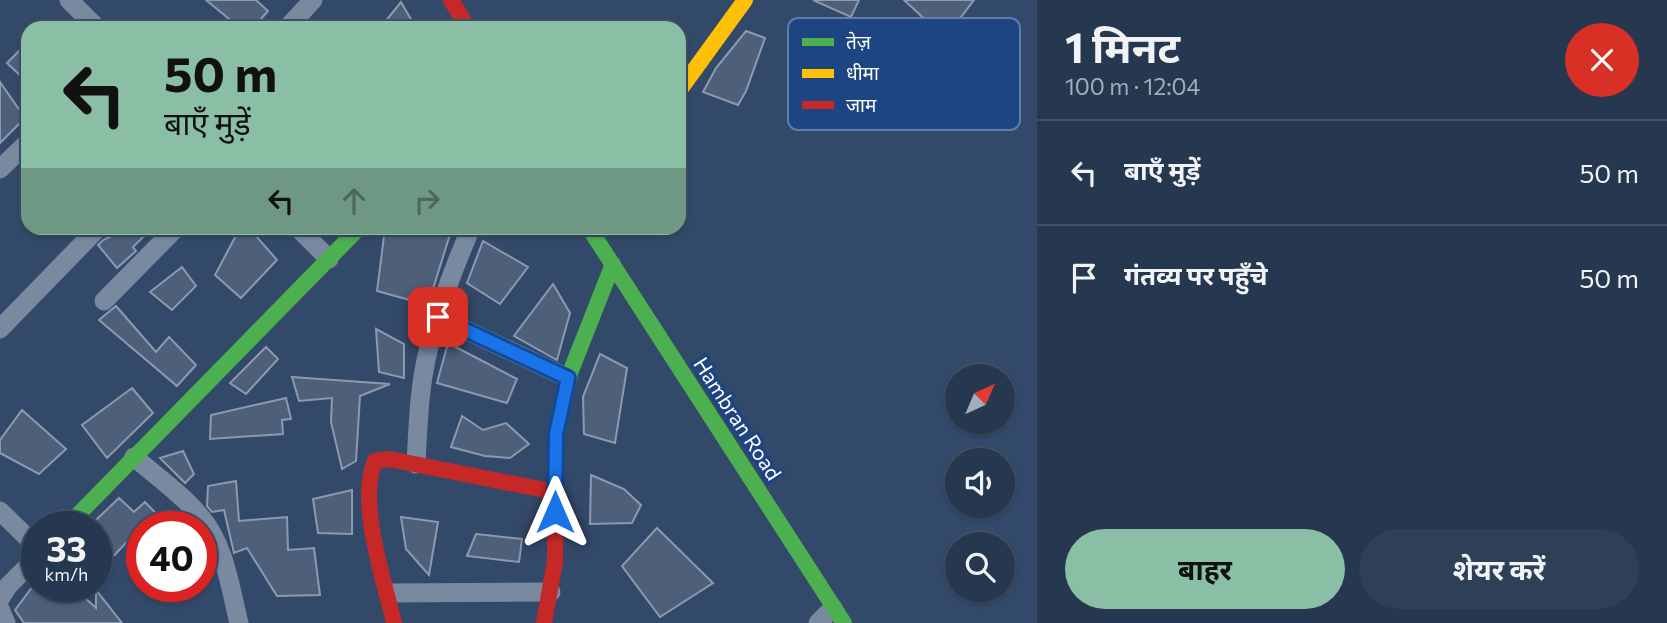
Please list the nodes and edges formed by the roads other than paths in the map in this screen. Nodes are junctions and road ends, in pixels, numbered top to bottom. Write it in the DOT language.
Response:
graph roads {
  1 [pos="69,0"];
  2 [pos="313,0"];
  3 [pos="451,0"];
  4 [pos="745,0"];
  5 [pos="90,21"];
  6 [pos="294,21"];
  7 [pos="464,21"];
  8 [pos="686,81"];
  9 [pos="21,149"];
  10 [pos="0,169"];
  11 [pos="91,235"];
  12 [pos="169,235"];
  13 [pos="305,235"];
  14 [pos="352,235"];
  15 [pos="468,235"];
  16 [pos="596,235"];
  17 [pos="329,259"];
  18 [pos="613,264"];
  19 [pos="104,301"];
  20 [pos="438,317"];
  21 [pos="0,329"];
  22 [pos="568,378"];
  23 [pos="134,457"];
  24 [pos="416,464"];
  25 [pos="555,492"];
  26 [pos="82,511"];
  27 [pos="0,512"];
  28 [pos="21,532"];
  29 [pos="21,573"];
  30 [pos="551,592"];
  31 [pos="388,593"];
  32 [pos="0,599"];
  33 [pos="0,609"];
  34 [pos="839,615"];
  35 [pos="6,623"];
  36 [pos="239,623"];
  37 [pos="394,623"];
  38 [pos="544,623"];
  39 [pos="818,623"];
  1 -- 5 [label="street"];
  2 -- 6 [label="street"];
  3 -- 7 [label="street"];
  4 -- 8 [label="street"];
  9 -- 10 [label="street"];
  11 -- 21 [label="street"];
  12 -- 19 [label="street"];
  13 -- 17 [label="street"];
  14 -- 17 [label="street"];
  15 -- 20 [label="street"];
  16 -- 18 [label="street, Hambran Road"];
  17 -- 23 [label="street"];
  18 -- 22 [label="street"];
  18 -- 34 [label="street, Hambran Road"];
  20 -- 22 [label="street"];
  20 -- 24 [label="street"];
  22 -- 25 [label="street"];
  23 -- 26 [label="street"];
  23 -- 36 [label="street"];
  24 -- 25 [label="street"];
  24 -- 31 [label="street"];
  25 -- 30 [label="street"];
  27 -- 28 [label="street"];
  29 -- 32 [label="street"];
  30 -- 31 [label="street"];
  30 -- 38 [label="street"];
  31 -- 37 [label="street"];
  33 -- 35 [label="street"];
  34 -- 39 [label="street"];
}
